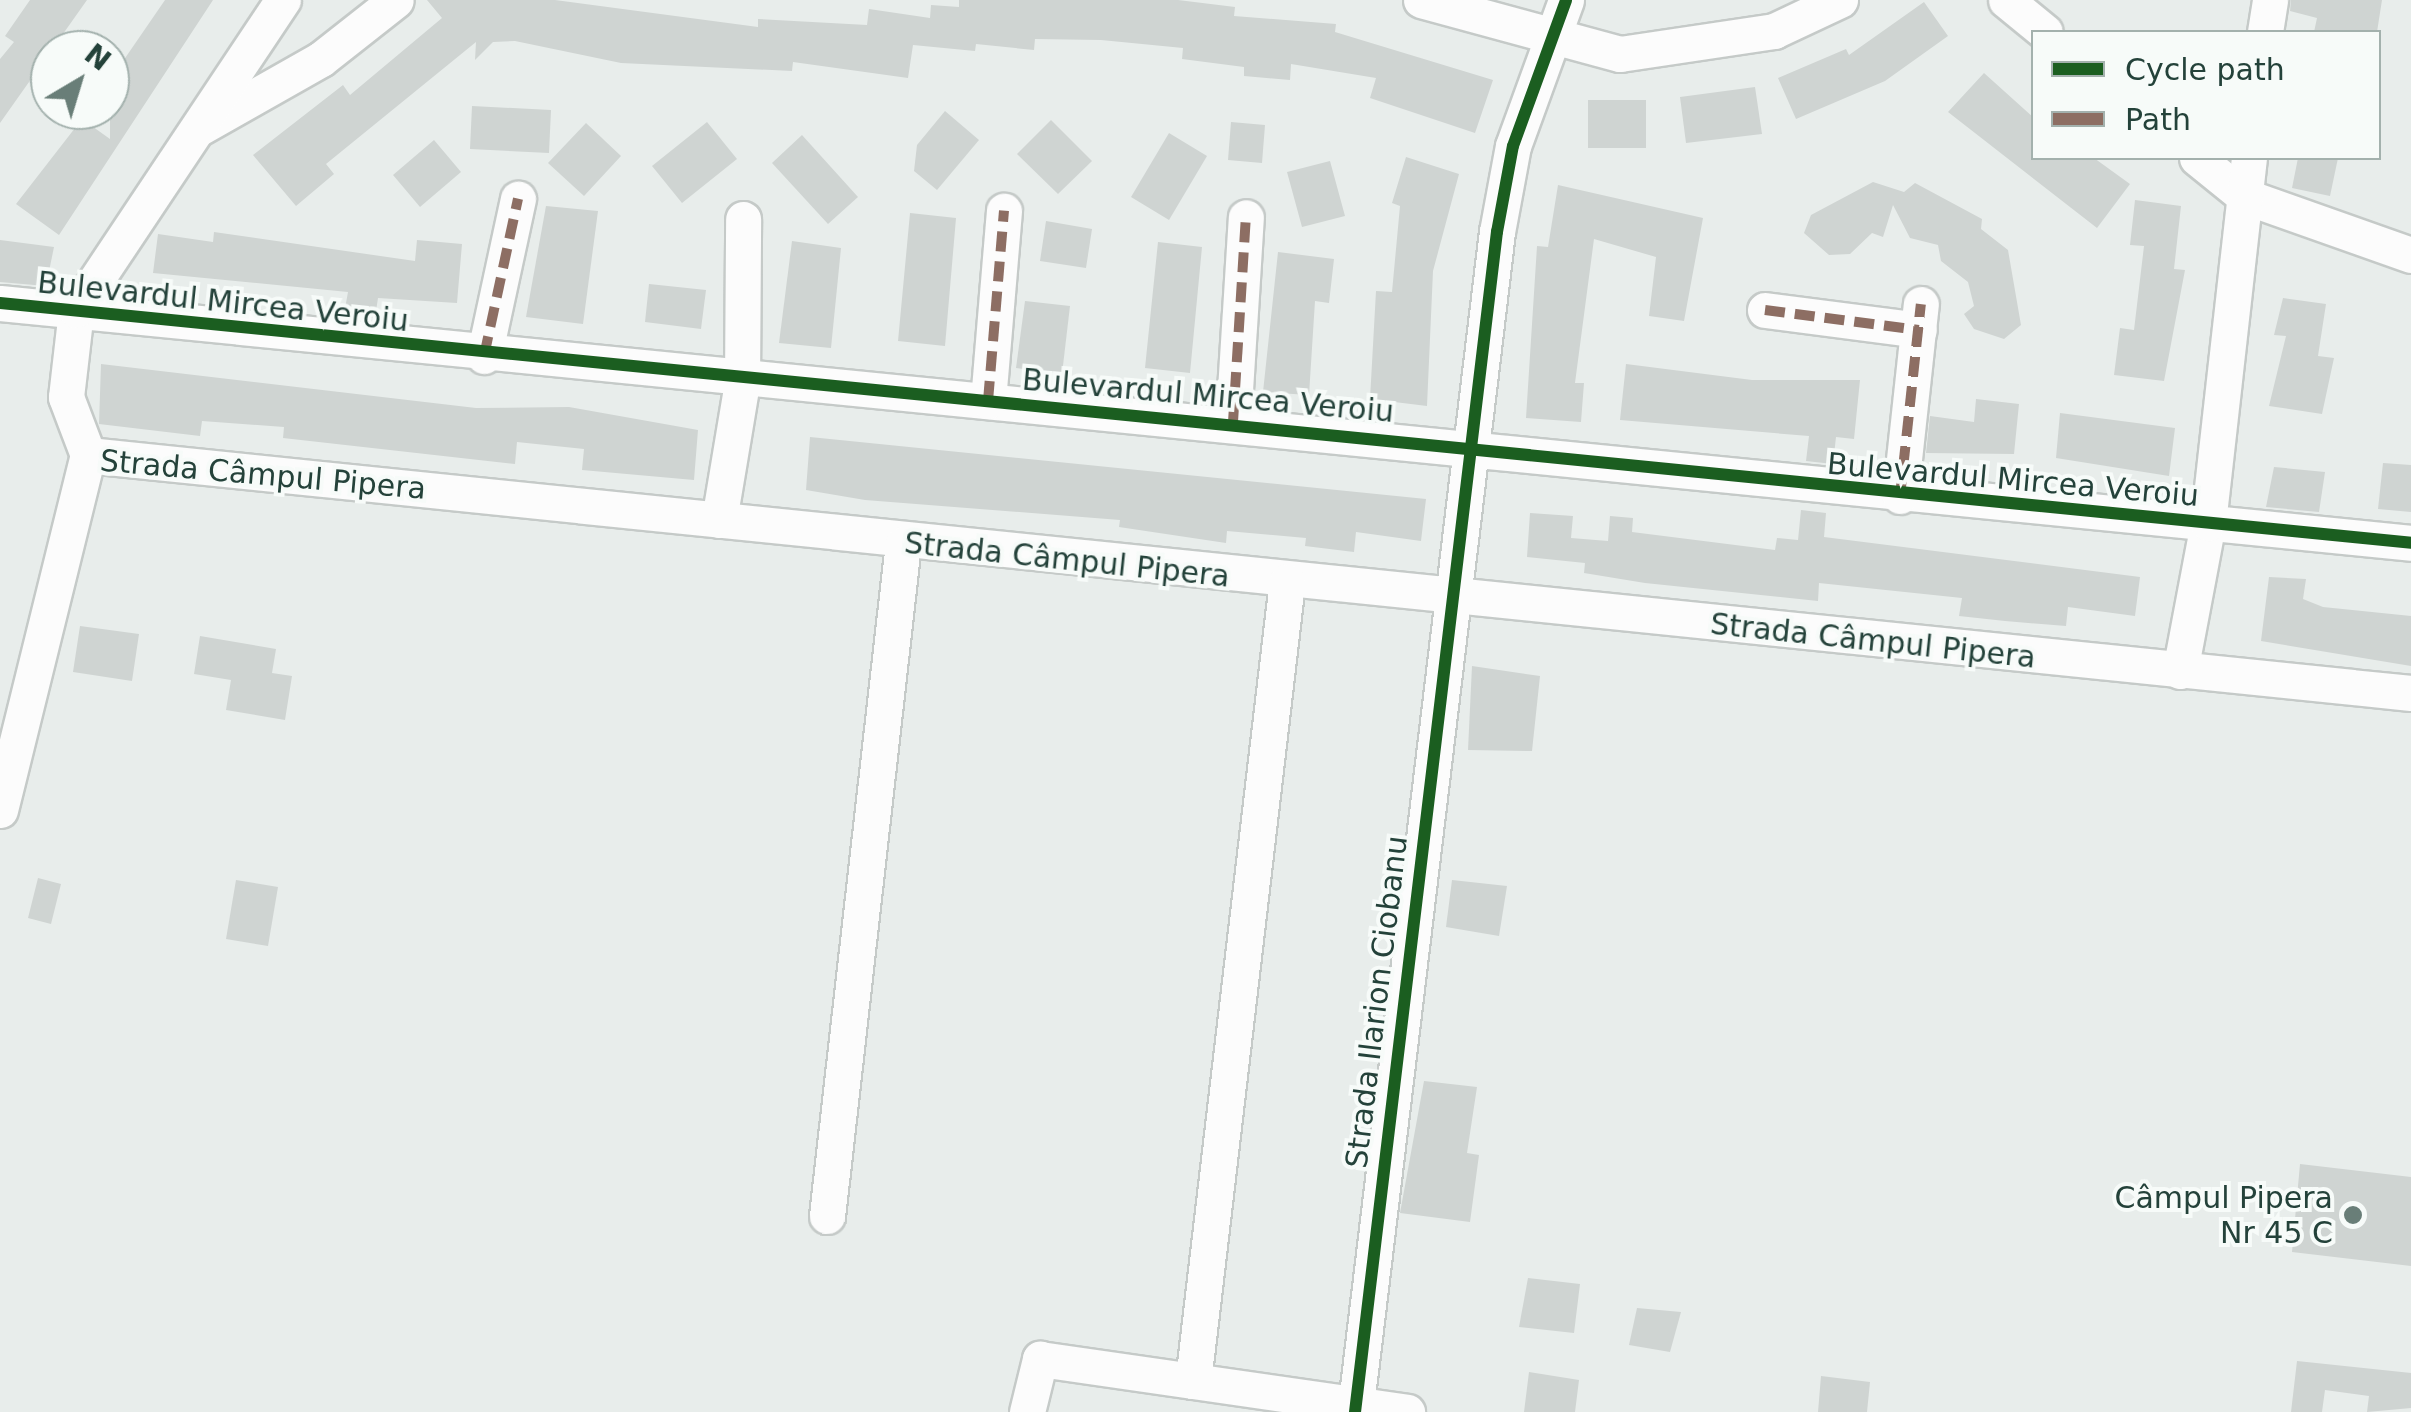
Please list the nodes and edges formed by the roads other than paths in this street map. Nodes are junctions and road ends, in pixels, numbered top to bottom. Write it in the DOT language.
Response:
graph roads {
  1 [pos="283,0"];
  2 [pos="396,0"];
  3 [pos="1421,0"];
  4 [pos="1566,0"];
  5 [pos="1840,0"];
  6 [pos="2006,0"];
  7 [pos="2270,0"];
  8 [pos="2043,30"];
  9 [pos="2265,30"];
  10 [pos="1554,40"];
  11 [pos="192,132"];
  12 [pos="2199,160"];
  13 [pos="2249,160"];
  14 [pos="2244,196"];
  15 [pos="518,199"];
  16 [pos="1004,211"];
  17 [pos="1246,216"];
  18 [pos="743,219"];
  19 [pos="2411,255"];
  20 [pos="0,302"];
  21 [pos="76,310"];
  22 [pos="1765,310"];
  23 [pos="484,356"];
  24 [pos="742,382"];
  25 [pos="988,401"];
  26 [pos="1233,422"];
  27 [pos="1465,450"];
  28 [pos="88,455"];
  29 [pos="1900,496"];
  30 [pos="719,520"];
  31 [pos="2208,523"];
  32 [pos="2411,542"];
  33 [pos="903,544"];
  34 [pos="1287,582"];
  35 [pos="1452,599"];
  36 [pos="2180,671"];
  37 [pos="2411,693"];
  38 [pos="0,810"];
  39 [pos="828,1216"];
  40 [pos="1193,1381"];
  41 [pos="1355,1408"];
  42 [pos="1027,1412"];
  43 [pos="1407,1412"];
  1 -- 11 [label="street"];
  2 -- 11 [label="street"];
  3 -- 10 [label="street"];
  4 -- 10 [label="street, Strada Ilarion Ciobanu"];
  5 -- 10 [label="street"];
  6 -- 8 [label="street"];
  7 -- 9 [label="street"];
  10 -- 27 [label="street, Strada Ilarion Ciobanu"];
  11 -- 21 [label="street"];
  12 -- 14 [label="street"];
  13 -- 14 [label="street"];
  14 -- 19 [label="street"];
  14 -- 31 [label="street"];
  15 -- 23 [label="street"];
  16 -- 25 [label="street"];
  17 -- 26 [label="street"];
  18 -- 24 [label="street"];
  20 -- 21 [label="street, Bulevardul Mircea Veroiu"];
  21 -- 23 [label="street, Bulevardul Mircea Veroiu"];
  21 -- 28 [label="street"];
  22 -- 29 [label="street"];
  23 -- 24 [label="street, Bulevardul Mircea Veroiu"];
  24 -- 25 [label="street, Bulevardul Mircea Veroiu"];
  24 -- 30 [label="street"];
  25 -- 26 [label="street, Bulevardul Mircea Veroiu"];
  26 -- 27 [label="street, Bulevardul Mircea Veroiu"];
  27 -- 29 [label="street, Bulevardul Mircea Veroiu"];
  27 -- 35 [label="street, Strada Ilarion Ciobanu"];
  28 -- 30 [label="street, Strada Câmpul Pipera"];
  28 -- 38 [label="street, Strada Câmpul Pipera"];
  29 -- 31 [label="street, Bulevardul Mircea Veroiu"];
  30 -- 33 [label="street, Strada Câmpul Pipera"];
  31 -- 32 [label="street, Bulevardul Mircea Veroiu"];
  31 -- 36 [label="street"];
  33 -- 34 [label="street, Strada Câmpul Pipera"];
  33 -- 39 [label="street"];
  34 -- 35 [label="street, Strada Câmpul Pipera"];
  34 -- 40 [label="street"];
  35 -- 36 [label="street, Strada Câmpul Pipera"];
  35 -- 41 [label="street, Strada Ilarion Ciobanu"];
  36 -- 37 [label="street, Strada Câmpul Pipera"];
  40 -- 41 [label="street"];
  40 -- 42 [label="street"];
  41 -- 43 [label="street"];
}
